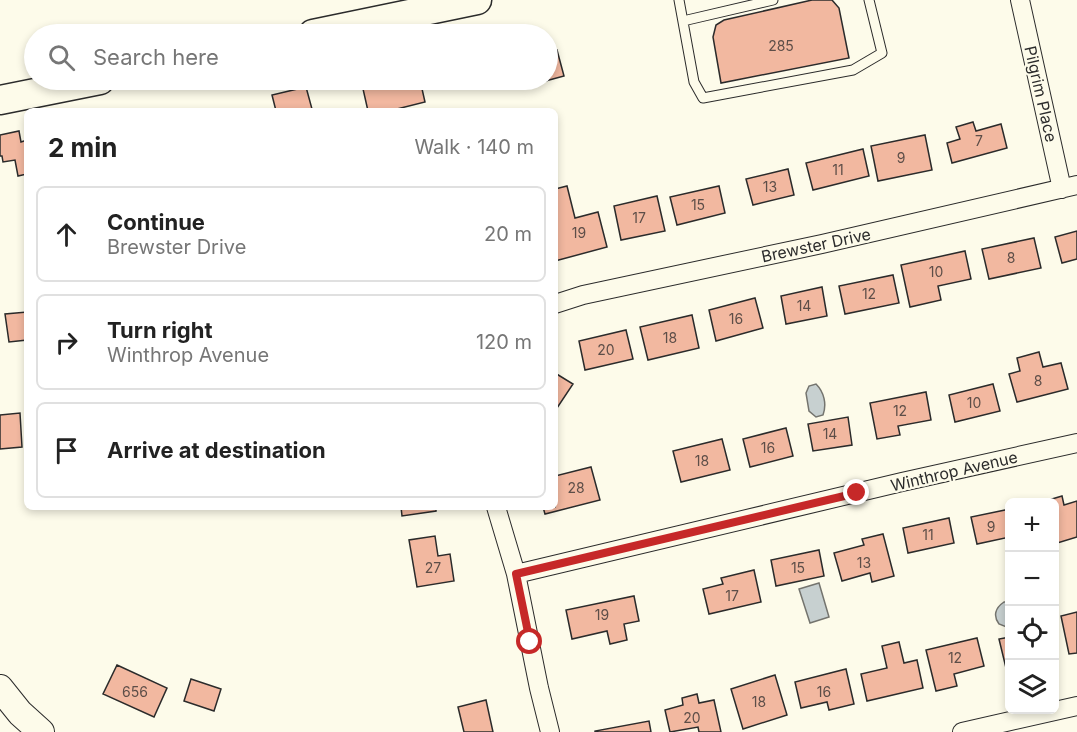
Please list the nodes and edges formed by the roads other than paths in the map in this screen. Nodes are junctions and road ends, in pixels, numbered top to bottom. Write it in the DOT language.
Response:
graph roads {
  1 [pos="477,0"];
  2 [pos="679,0"];
  3 [pos="773,0"];
  4 [pos="868,0"];
  5 [pos="1020,0"];
  6 [pos="431,5"];
  7 [pos="683,21"];
  8 [pos="354,24"];
  9 [pos="50,90"];
  10 [pos="0,100"];
  11 [pos="1070,187"];
  12 [pos="558,303"];
  13 [pos="1077,444"];
  14 [pos="497,510"];
  15 [pos="516,574"];
  16 [pos="0,688"];
  17 [pos="1077,706"];
  18 [pos="41,732"];
  19 [pos="550,732"];
  20 [pos="962,732"];
  1 -- 6 [label="main road"];
  2 -- 7 [label="lane"];
  3 -- 7 [label="lane"];
  4 -- 7 [label="lane"];
  5 -- 11 [label="street, Pilgrim Place"];
  6 -- 8 [label="main road"];
  9 -- 10 [label="main road"];
  11 -- 12 [label="street, Brewster Drive"];
  13 -- 15 [label="street, Winthrop Avenue"];
  14 -- 15 [label="street"];
  15 -- 19 [label="street"];
  16 -- 18 [label="street"];
  17 -- 20 [label="street"];
}
